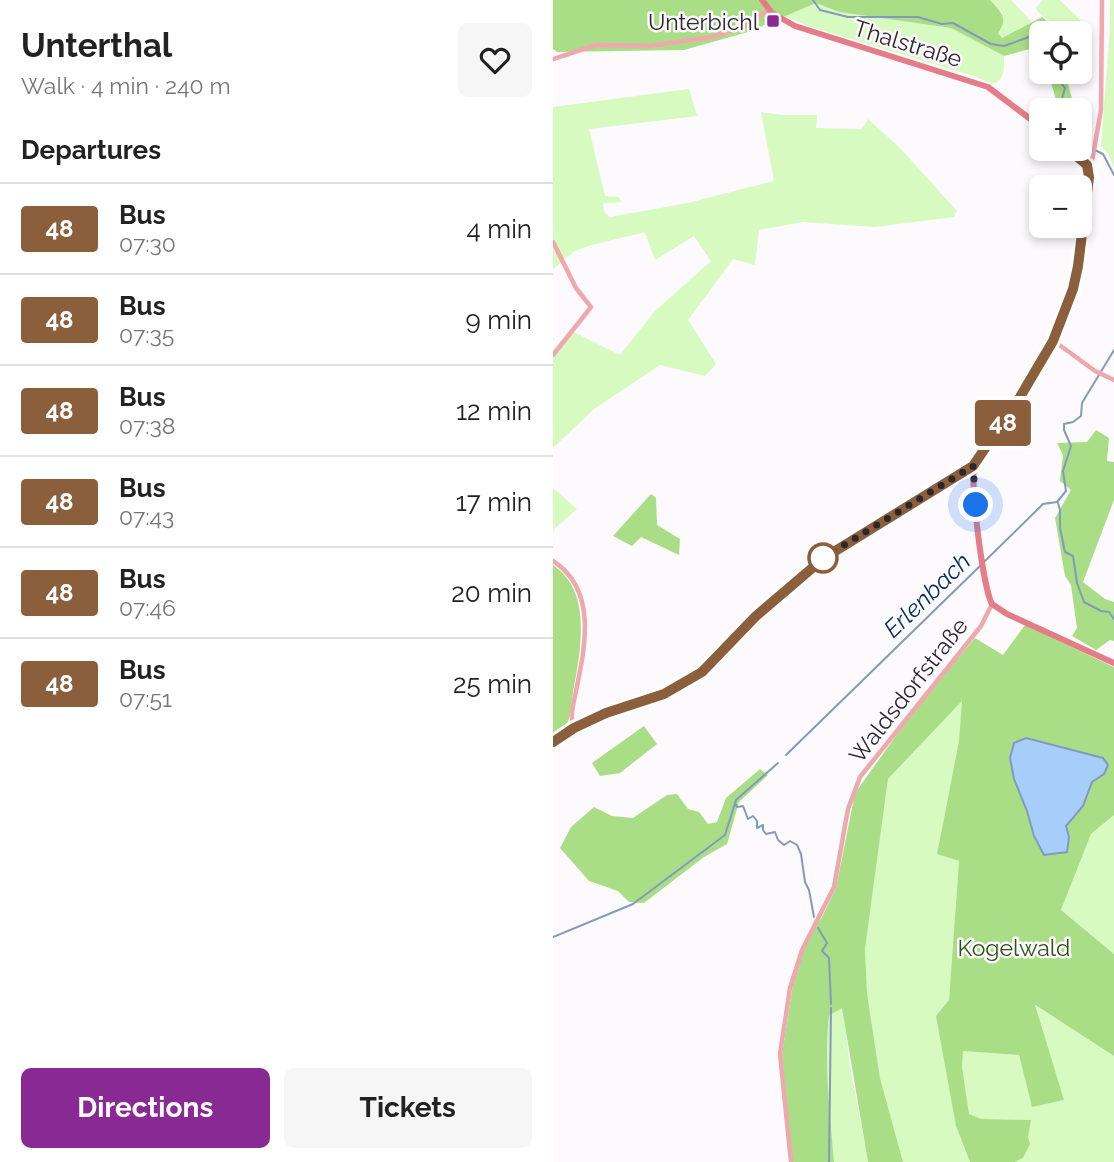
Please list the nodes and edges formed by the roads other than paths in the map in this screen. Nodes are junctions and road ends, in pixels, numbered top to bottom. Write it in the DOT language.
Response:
graph roads {
  1 [pos="762,0"];
  2 [pos="1102,0"];
  3 [pos="768,9"];
  4 [pos="553,60"];
  5 [pos="1029,118"];
  6 [pos="1082,161"];
  7 [pos="1087,165"];
  8 [pos="553,242"];
  9 [pos="1053,341"];
  10 [pos="553,355"];
  11 [pos="1114,380"];
  12 [pos="973,466"];
  13 [pos="553,561"];
  14 [pos="992,604"];
  15 [pos="1114,663"];
  16 [pos="574,728"];
  17 [pos="553,742"];
  18 [pos="791,1162"];
  1 -- 3 [label="street, Thalstraße"];
  2 -- 7 [label="street"];
  3 -- 4 [label="street"];
  3 -- 5 [label="street, Thalstraße"];
  6 -- 7 [label="street"];
  7 -- 9 [label="street"];
  8 -- 10 [label="street"];
  9 -- 11 [label="street"];
  9 -- 12 [label="street"];
  12 -- 14 [label="street"];
  12 -- 16 [label="street"];
  13 -- 16 [label="street"];
  14 -- 15 [label="street"];
  14 -- 18 [label="street, Waldsdorfstraße"];
  16 -- 17 [label="street"];
}
